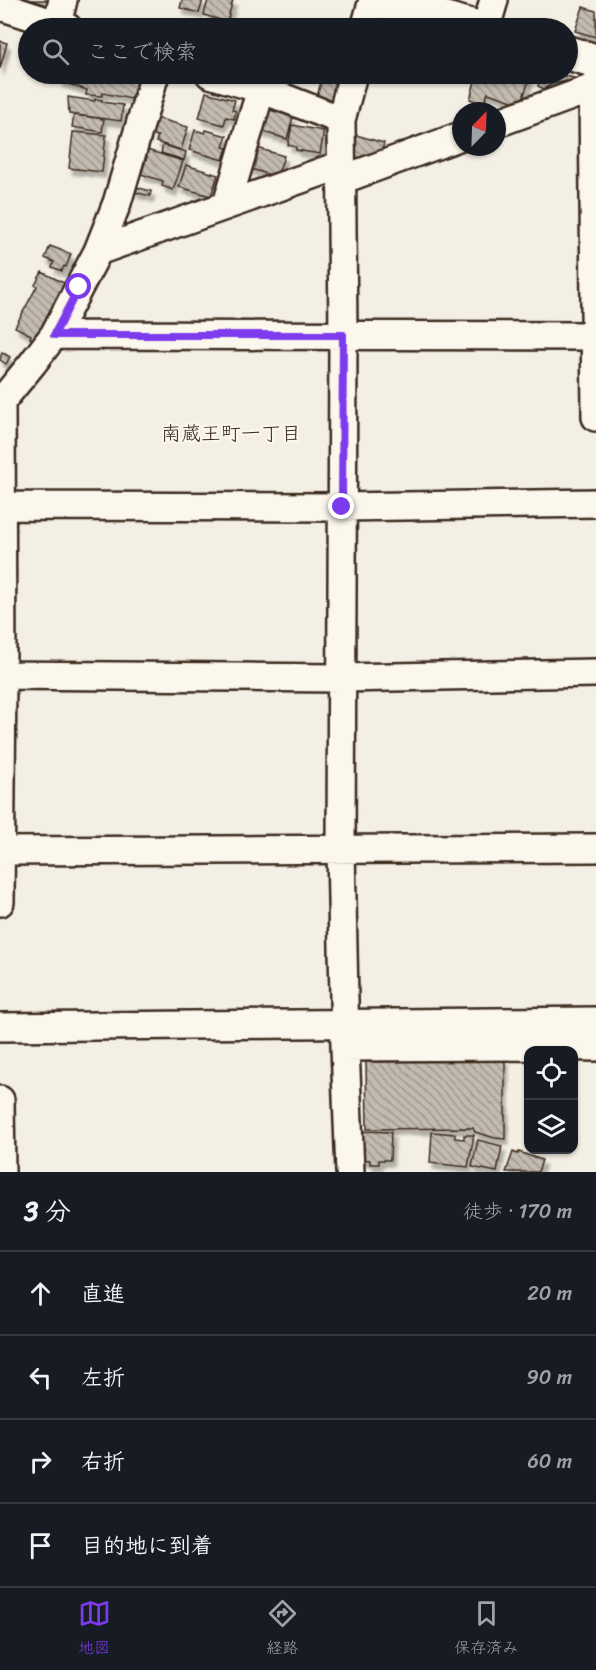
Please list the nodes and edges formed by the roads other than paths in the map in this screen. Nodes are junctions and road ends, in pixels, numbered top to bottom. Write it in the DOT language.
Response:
graph roads {
  1 [pos="374,0"];
  2 [pos="494,0"];
  3 [pos="0,6"];
  4 [pos="63,18"];
  5 [pos="368,18"];
  6 [pos="441,18"];
  7 [pos="489,18"];
  8 [pos="578,57"];
  9 [pos="596,61"];
  10 [pos="153,84"];
  11 [pos="244,84"];
  12 [pos="350,84"];
  13 [pos="261,89"];
  14 [pos="341,120"];
  15 [pos="506,120"];
  16 [pos="452,139"];
  17 [pos="341,172"];
  18 [pos="227,204"];
  19 [pos="98,251"];
  20 [pos="54,335"];
  21 [pos="343,335"];
  22 [pos="595,336"];
  23 [pos="1,403"];
  24 [pos="596,417"];
  25 [pos="596,503"];
  26 [pos="2,506"];
  27 [pos="342,507"];
  28 [pos="596,673"];
  29 [pos="1,675"];
  30 [pos="342,678"];
  31 [pos="596,848"];
  32 [pos="341,850"];
  33 [pos="0,851"];
  34 [pos="0,902"];
  35 [pos="596,1021"];
  36 [pos="0,1027"];
  37 [pos="345,1036"];
  38 [pos="596,1047"];
  39 [pos="0,1100"];
  40 [pos="1,1172"];
  41 [pos="350,1172"];
  1 -- 5 [label="street"];
  1 -- 6 [label="main road"];
  2 -- 7 [label="street"];
  3 -- 4 [label="street"];
  8 -- 9 [label="main road"];
  10 -- 19 [label="street"];
  11 -- 13 [label="street"];
  12 -- 14 [label="street"];
  13 -- 14 [label="street"];
  13 -- 18 [label="street"];
  14 -- 17 [label="street"];
  15 -- 22 [label="street"];
  16 -- 17 [label="street"];
  17 -- 18 [label="street"];
  17 -- 21 [label="street"];
  18 -- 19 [label="street"];
  19 -- 20 [label="street"];
  20 -- 21 [label="street"];
  20 -- 23 [label="street"];
  21 -- 22 [label="street"];
  21 -- 27 [label="street"];
  22 -- 24 [label="street"];
  23 -- 26 [label="street"];
  25 -- 27 [label="street"];
  26 -- 27 [label="street"];
  26 -- 29 [label="street"];
  27 -- 30 [label="street"];
  28 -- 30 [label="street"];
  29 -- 30 [label="street"];
  29 -- 33 [label="street"];
  30 -- 32 [label="street"];
  31 -- 32 [label="street"];
  32 -- 33 [label="street"];
  32 -- 37 [label="street"];
  33 -- 34 [label="street"];
  35 -- 37 [label="street"];
  36 -- 37 [label="street"];
  37 -- 38 [label="street"];
  37 -- 41 [label="street"];
  39 -- 40 [label="street"];
}
